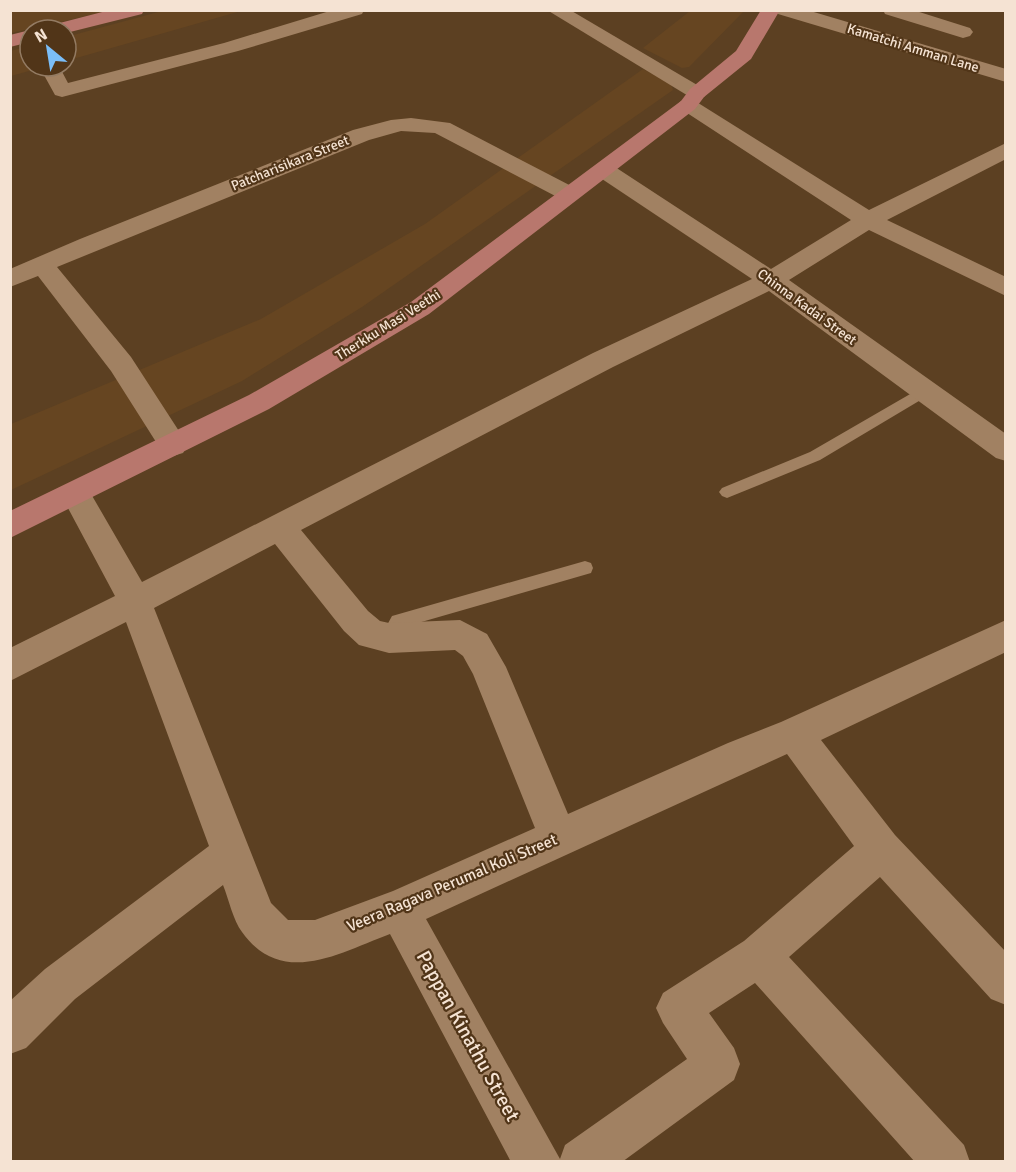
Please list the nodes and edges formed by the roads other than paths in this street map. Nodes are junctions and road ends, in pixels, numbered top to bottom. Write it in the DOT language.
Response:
graph roads {
  1 [pos="135,10"];
  2 [pos="354,10"];
  3 [pos="555,10"];
  4 [pos="771,10"];
  5 [pos="785,10"];
  6 [pos="892,10"];
  7 [pos="78,24"];
  8 [pos="963,32"];
  9 [pos="1005,76"];
  10 [pos="55,78"];
  11 [pos="693,99"];
  12 [pos="1005,150"];
  13 [pos="604,170"];
  14 [pos="569,194"];
  15 [pos="868,220"];
  16 [pos="42,265"];
  17 [pos="10,279"];
  18 [pos="771,280"];
  19 [pos="1005,288"];
  20 [pos="924,391"];
  21 [pos="173,445"];
  22 [pos="1005,450"];
  23 [pos="727,492"];
  24 [pos="76,495"];
  25 [pos="10,526"];
  26 [pos="280,526"];
  27 [pos="585,568"];
  28 [pos="135,601"];
  29 [pos="1005,635"];
  30 [pos="388,638"];
  31 [pos="10,666"];
  32 [pos="794,734"];
  33 [pos="559,838"];
  34 [pos="881,849"];
  35 [pos="231,854"];
  36 [pos="399,910"];
  37 [pos="759,956"];
  38 [pos="1005,984"];
  39 [pos="10,1032"];
  40 [pos="537,1161"];
  41 [pos="582,1161"];
  42 [pos="946,1161"];
  1 -- 7 [label="main road"];
  2 -- 10 [label="street"];
  3 -- 11 [label="street"];
  4 -- 11 [label="main road, Therkku Masi Veethi"];
  5 -- 9 [label="street, Kamatchi Amman Lane"];
  6 -- 8 [label="street"];
  11 -- 13 [label="main road, Therkku Masi Veethi"];
  11 -- 15 [label="street"];
  12 -- 15 [label="street"];
  13 -- 14 [label="main road, Therkku Masi Veethi"];
  13 -- 18 [label="street, Chinna Kadai Street"];
  14 -- 16 [label="street, Patcharisikara Street"];
  14 -- 21 [label="main road, Therkku Masi Veethi"];
  15 -- 18 [label="street"];
  15 -- 19 [label="street"];
  16 -- 17 [label="street, Patcharisikara Street"];
  16 -- 21 [label="street"];
  18 -- 20 [label="street, Chinna Kadai Street"];
  18 -- 26 [label="street"];
  20 -- 22 [label="street, Chinna Kadai Street"];
  20 -- 23 [label="lane"];
  21 -- 24 [label="main road, Therkku Masi Veethi"];
  24 -- 25 [label="main road, Therkku Masi Veethi"];
  24 -- 28 [label="street, Veera Ragava Perumal Koli Street"];
  26 -- 28 [label="street"];
  26 -- 30 [label="street"];
  27 -- 30 [label="lane"];
  28 -- 31 [label="street"];
  28 -- 35 [label="street, Veera Ragava Perumal Koli Street"];
  29 -- 32 [label="street, Veera Ragava Perumal Koli Street"];
  30 -- 33 [label="street"];
  32 -- 33 [label="street, Veera Ragava Perumal Koli Street"];
  32 -- 34 [label="street"];
  33 -- 36 [label="street, Veera Ragava Perumal Koli Street"];
  34 -- 37 [label="street"];
  34 -- 38 [label="street"];
  35 -- 36 [label="street, Veera Ragava Perumal Koli Street"];
  35 -- 39 [label="street"];
  36 -- 40 [label="street, Pappan Kinathu Street"];
  37 -- 41 [label="street"];
  37 -- 42 [label="street"];
}
